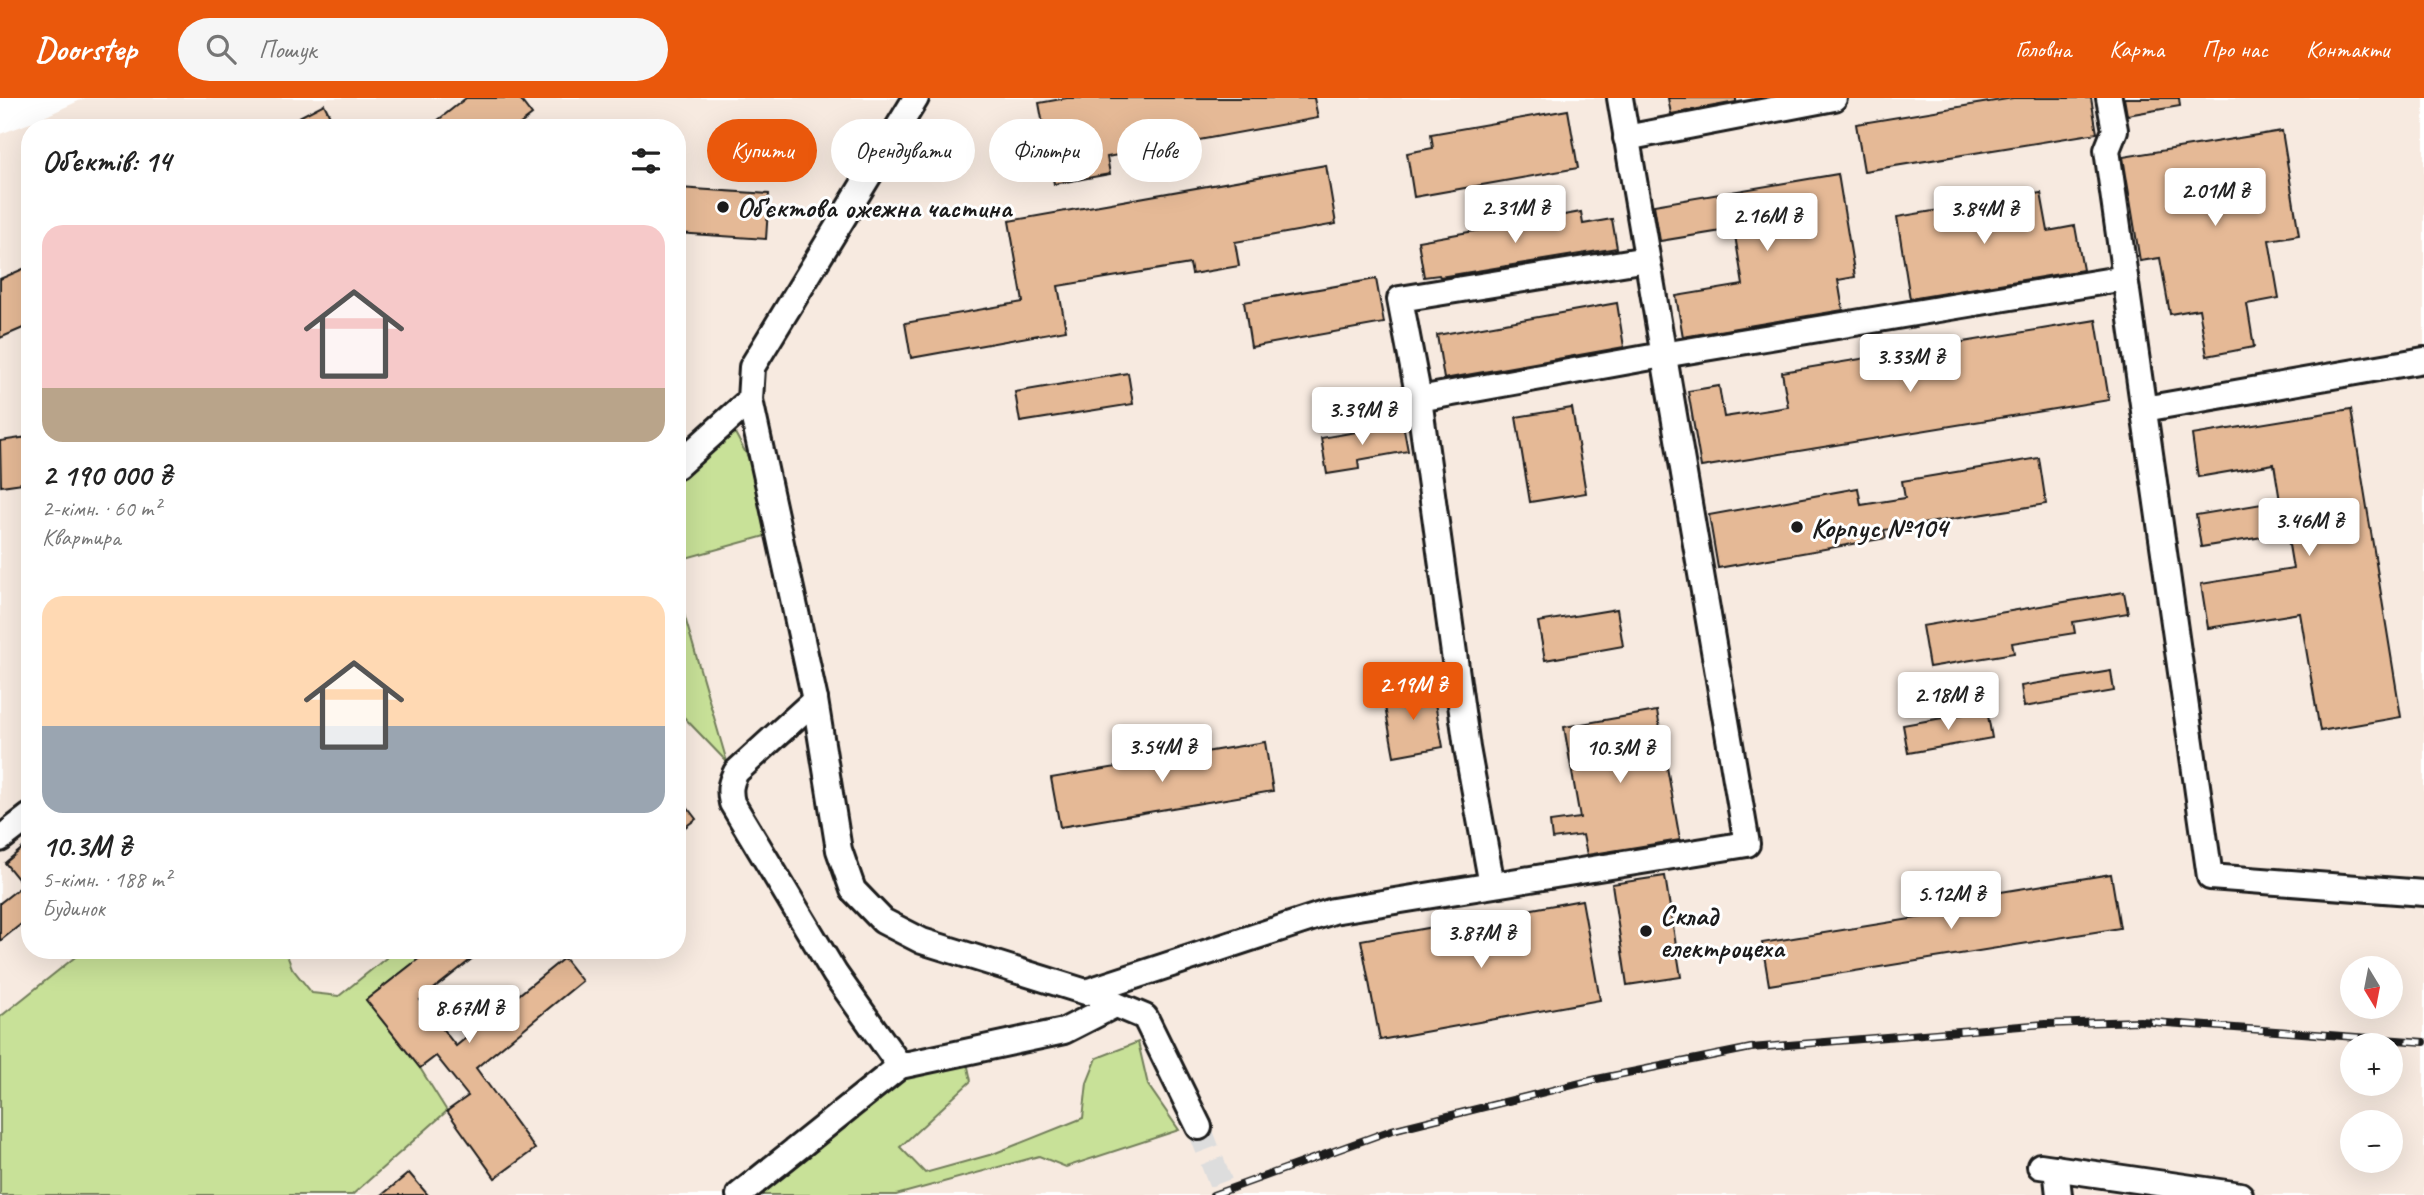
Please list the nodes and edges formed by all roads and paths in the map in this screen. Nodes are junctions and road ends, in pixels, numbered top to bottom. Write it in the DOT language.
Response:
graph roads {
  1 [pos="916,98"];
  2 [pos="1620,98"];
  3 [pos="1833,98"];
  4 [pos="2109,98"];
  5 [pos="1626,138"];
  6 [pos="1647,259"];
  7 [pos="2125,278"];
  8 [pos="1664,355"];
  9 [pos="2424,360"];
  10 [pos="750,400"];
  11 [pos="1419,400"];
  12 [pos="2144,409"];
  13 [pos="686,458"];
  14 [pos="815,700"];
  15 [pos="21,823"];
  16 [pos="0,839"];
  17 [pos="1492,885"];
  18 [pos="2424,893"];
  19 [pos="1149,973"];
  20 [pos="1086,992"];
  21 [pos="1115,1004"];
  22 [pos="1144,1017"];
  23 [pos="900,1066"];
  24 [pos="1199,1127"];
  25 [pos="739,1195"];
  26 [pos="2059,1195"];
  27 [pos="2240,1195"];
  1 -- 10 [label="lane"];
  2 -- 5 [label="lane"];
  3 -- 5 [label="lane"];
  4 -- 7 [label="lane"];
  5 -- 6 [label="lane"];
  6 -- 8 [label="lane"];
  6 -- 11 [label="lane"];
  7 -- 8 [label="lane"];
  7 -- 12 [label="lane"];
  8 -- 11 [label="lane"];
  8 -- 17 [label="lane"];
  9 -- 12 [label="lane"];
  10 -- 13 [label="lane"];
  10 -- 14 [label="lane"];
  11 -- 17 [label="lane"];
  12 -- 18 [label="lane"];
  14 -- 20 [label="lane"];
  14 -- 23 [label="lane"];
  15 -- 16 [label="lane"];
  17 -- 19 [label="lane"];
  19 -- 20 [label="lane"];
  19 -- 22 [label="lane"];
  20 -- 21 [label="lane"];
  21 -- 22 [label="lane"];
  21 -- 23 [label="lane"];
  22 -- 24 [label="lane"];
  23 -- 25 [label="lane"];
  26 -- 27 [label="lane"];
}
